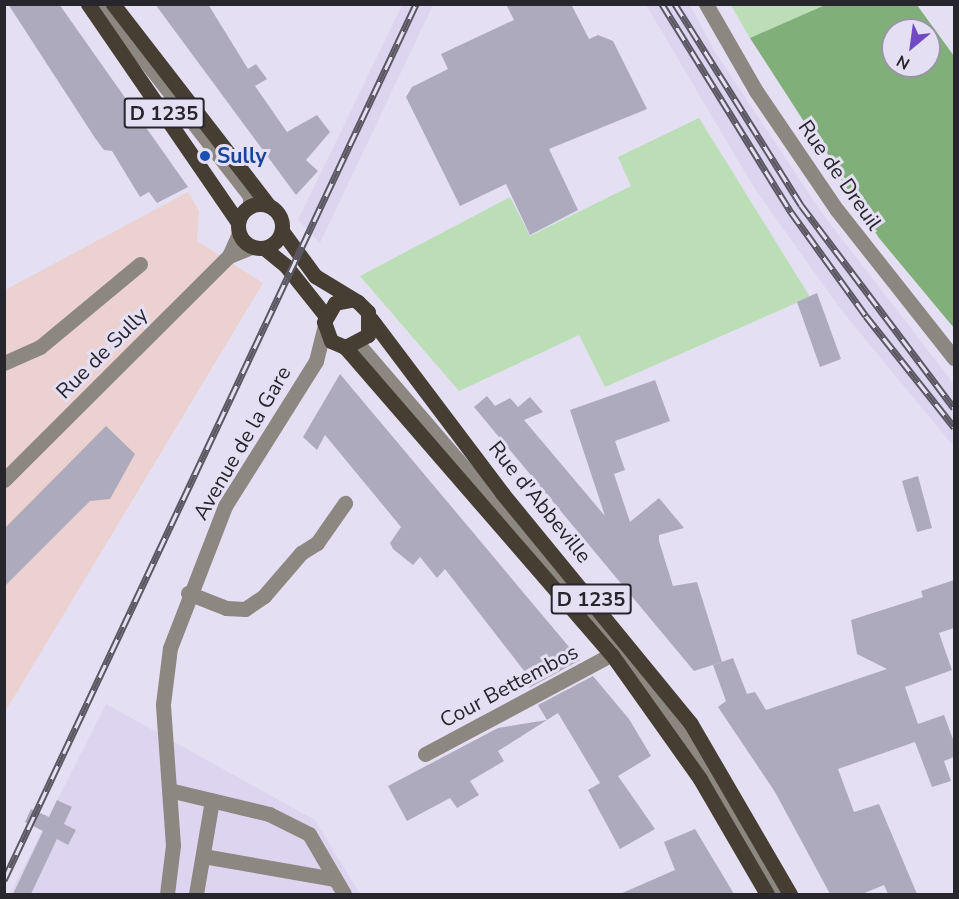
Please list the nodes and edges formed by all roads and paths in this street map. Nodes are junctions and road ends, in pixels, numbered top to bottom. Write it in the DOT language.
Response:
graph roads {
  1 [pos="88,4"];
  2 [pos="101,4"];
  3 [pos="113,4"];
  4 [pos="706,4"];
  5 [pos="250,206"];
  6 [pos="269,206"];
  7 [pos="239,228"];
  8 [pos="282,231"];
  9 [pos="258,247"];
  10 [pos="229,256"];
  11 [pos="140,264"];
  12 [pos="351,300"];
  13 [pos="371,319"];
  14 [pos="324,322"];
  15 [pos="348,345"];
  16 [pos="954,358"];
  17 [pos="316,361"];
  18 [pos="4,363"];
  19 [pos="4,480"];
  20 [pos="345,503"];
  21 [pos="188,593"];
  22 [pos="621,650"];
  23 [pos="425,754"];
  24 [pos="169,790"];
  25 [pos="212,800"];
  26 [pos="203,856"];
  27 [pos="335,879"];
  28 [pos="167,894"];
  29 [pos="196,894"];
  30 [pos="344,894"];
  31 [pos="767,894"];
  32 [pos="778,894"];
  33 [pos="790,894"];
  1 -- 7 [label="main road, D 1235"];
  2 -- 5 [label="street"];
  3 -- 6 [label="main road, D 1235"];
  4 -- 16 [label="street, Rue de Dreuil"];
  5 -- 6 [label="main road"];
  5 -- 7 [label="main road"];
  6 -- 8 [label="main road"];
  7 -- 9 [label="main road"];
  7 -- 10 [label="street, Rue de Sully"];
  8 -- 9 [label="main road"];
  8 -- 12 [label="main road"];
  9 -- 10 [label="street, Rue de Sully"];
  9 -- 14 [label="main road"];
  10 -- 19 [label="street, Rue de Sully"];
  11 -- 18 [label="street"];
  12 -- 13 [label="main road"];
  12 -- 14 [label="main road"];
  13 -- 15 [label="main road"];
  13 -- 22 [label="main road, Rue d'Abbeville / D 1235"];
  14 -- 15 [label="main road"];
  14 -- 17 [label="street, Avenue de la Gare"];
  15 -- 17 [label="street"];
  15 -- 22 [label="main road, Rue d'Abbeville / D 1235"];
  17 -- 21 [label="street, Avenue de la Gare"];
  20 -- 21 [label="street"];
  21 -- 24 [label="street, Avenue de la Gare"];
  22 -- 23 [label="street, Cour Bettembos"];
  22 -- 31 [label="main road, Rue d'Abbeville / D 1235"];
  22 -- 32 [label="street"];
  22 -- 33 [label="main road, Rue d'Abbeville / D 1235"];
  24 -- 25 [label="street"];
  24 -- 28 [label="street, Avenue de la Gare"];
  25 -- 26 [label="street"];
  25 -- 27 [label="street"];
  26 -- 27 [label="street"];
  26 -- 29 [label="street"];
  27 -- 30 [label="street"];
}
